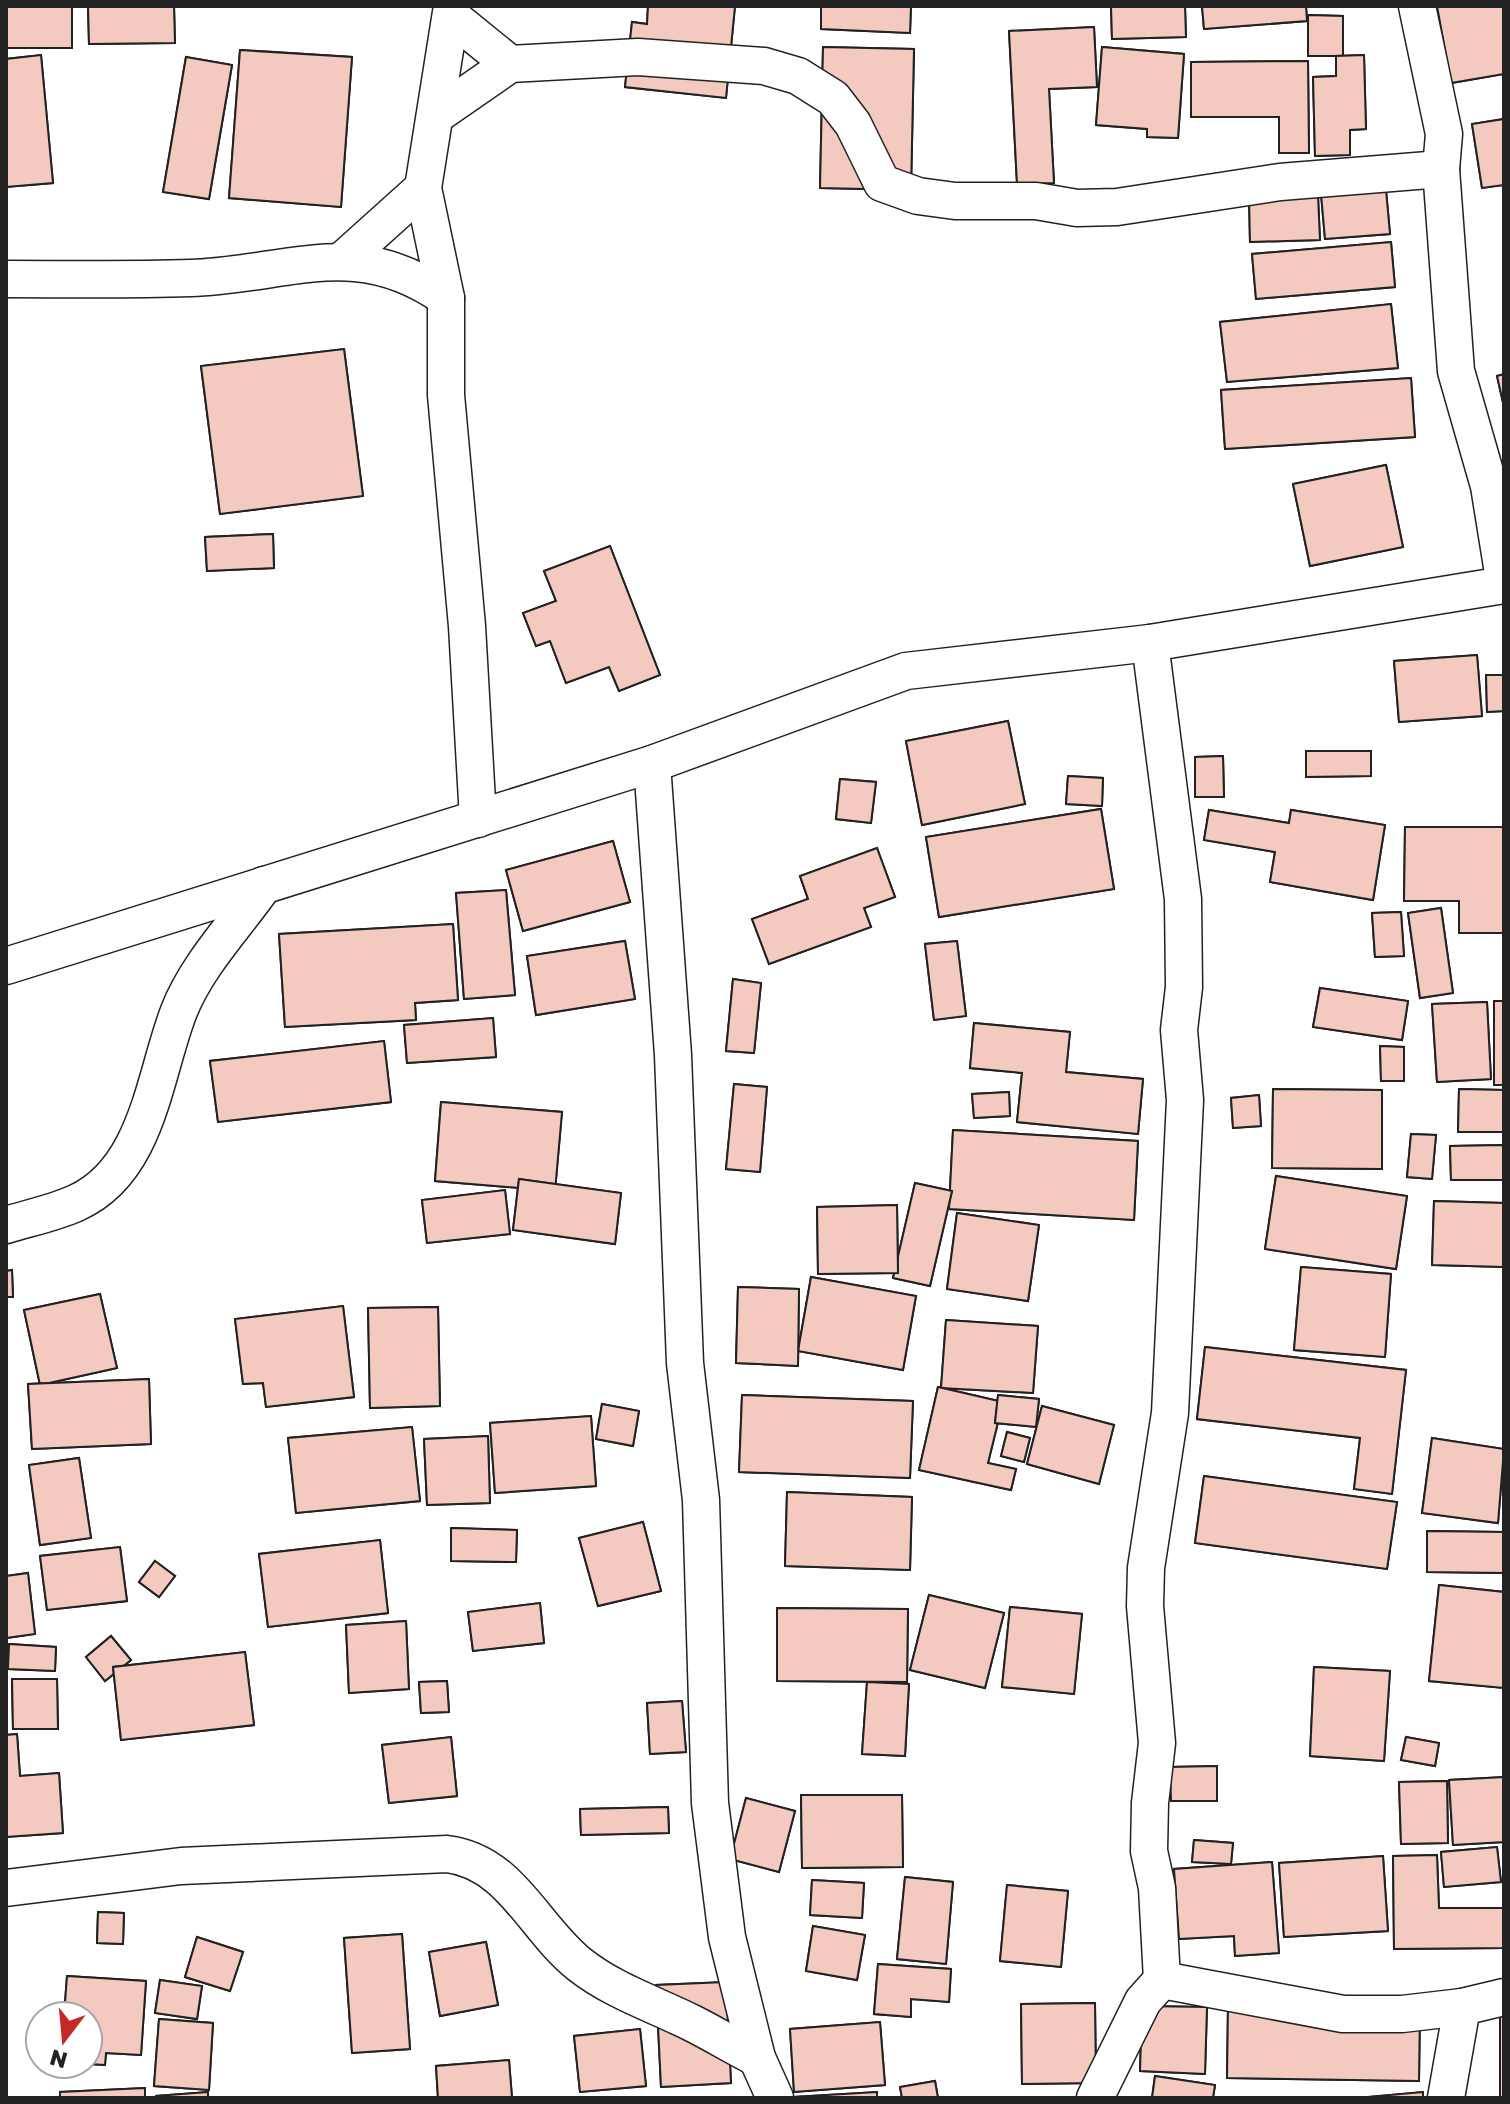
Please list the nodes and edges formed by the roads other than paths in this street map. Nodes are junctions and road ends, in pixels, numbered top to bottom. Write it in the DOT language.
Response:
graph roads {
  1 [pos="1417,6"];
  2 [pos="452,12"];
  3 [pos="510,64"];
  4 [pos="435,116"];
  5 [pos="1441,169"];
  6 [pos="423,188"];
  7 [pos="343,260"];
  8 [pos="6,279"];
  9 [pos="446,298"];
  10 [pos="1504,582"];
  11 [pos="1150,643"];
  12 [pos="652,764"];
  13 [pos="478,819"];
  14 [pos="264,885"];
  15 [pos="6,966"];
  16 [pos="6,1225"];
  17 [pos="6,1888"];
  18 [pos="735,1971"];
  19 [pos="1162,1980"];
  20 [pos="1504,1997"];
  21 [pos="1462,2007"];
  22 [pos="692,2023"];
  23 [pos="757,2058"];
  24 [pos="775,2098"];
  25 [pos="1095,2098"];
  26 [pos="1446,2098"];
  1 -- 5 [label="street"];
  2 -- 3 [label="street"];
  2 -- 4 [label="street"];
  3 -- 4 [label="street"];
  3 -- 5 [label="street"];
  4 -- 6 [label="street"];
  5 -- 10 [label="street"];
  6 -- 7 [label="street"];
  6 -- 9 [label="street"];
  7 -- 8 [label="street"];
  7 -- 9 [label="street"];
  9 -- 13 [label="street"];
  10 -- 11 [label="street"];
  11 -- 12 [label="street"];
  11 -- 19 [label="street"];
  12 -- 13 [label="street"];
  12 -- 18 [label="street"];
  13 -- 14 [label="street"];
  14 -- 15 [label="street"];
  14 -- 16 [label="street"];
  17 -- 22 [label="street"];
  18 -- 22 [label="street"];
  18 -- 23 [label="street"];
  19 -- 21 [label="street"];
  19 -- 25 [label="street"];
  20 -- 21 [label="street"];
  21 -- 26 [label="street"];
  22 -- 23 [label="street"];
  23 -- 24 [label="street"];
}
